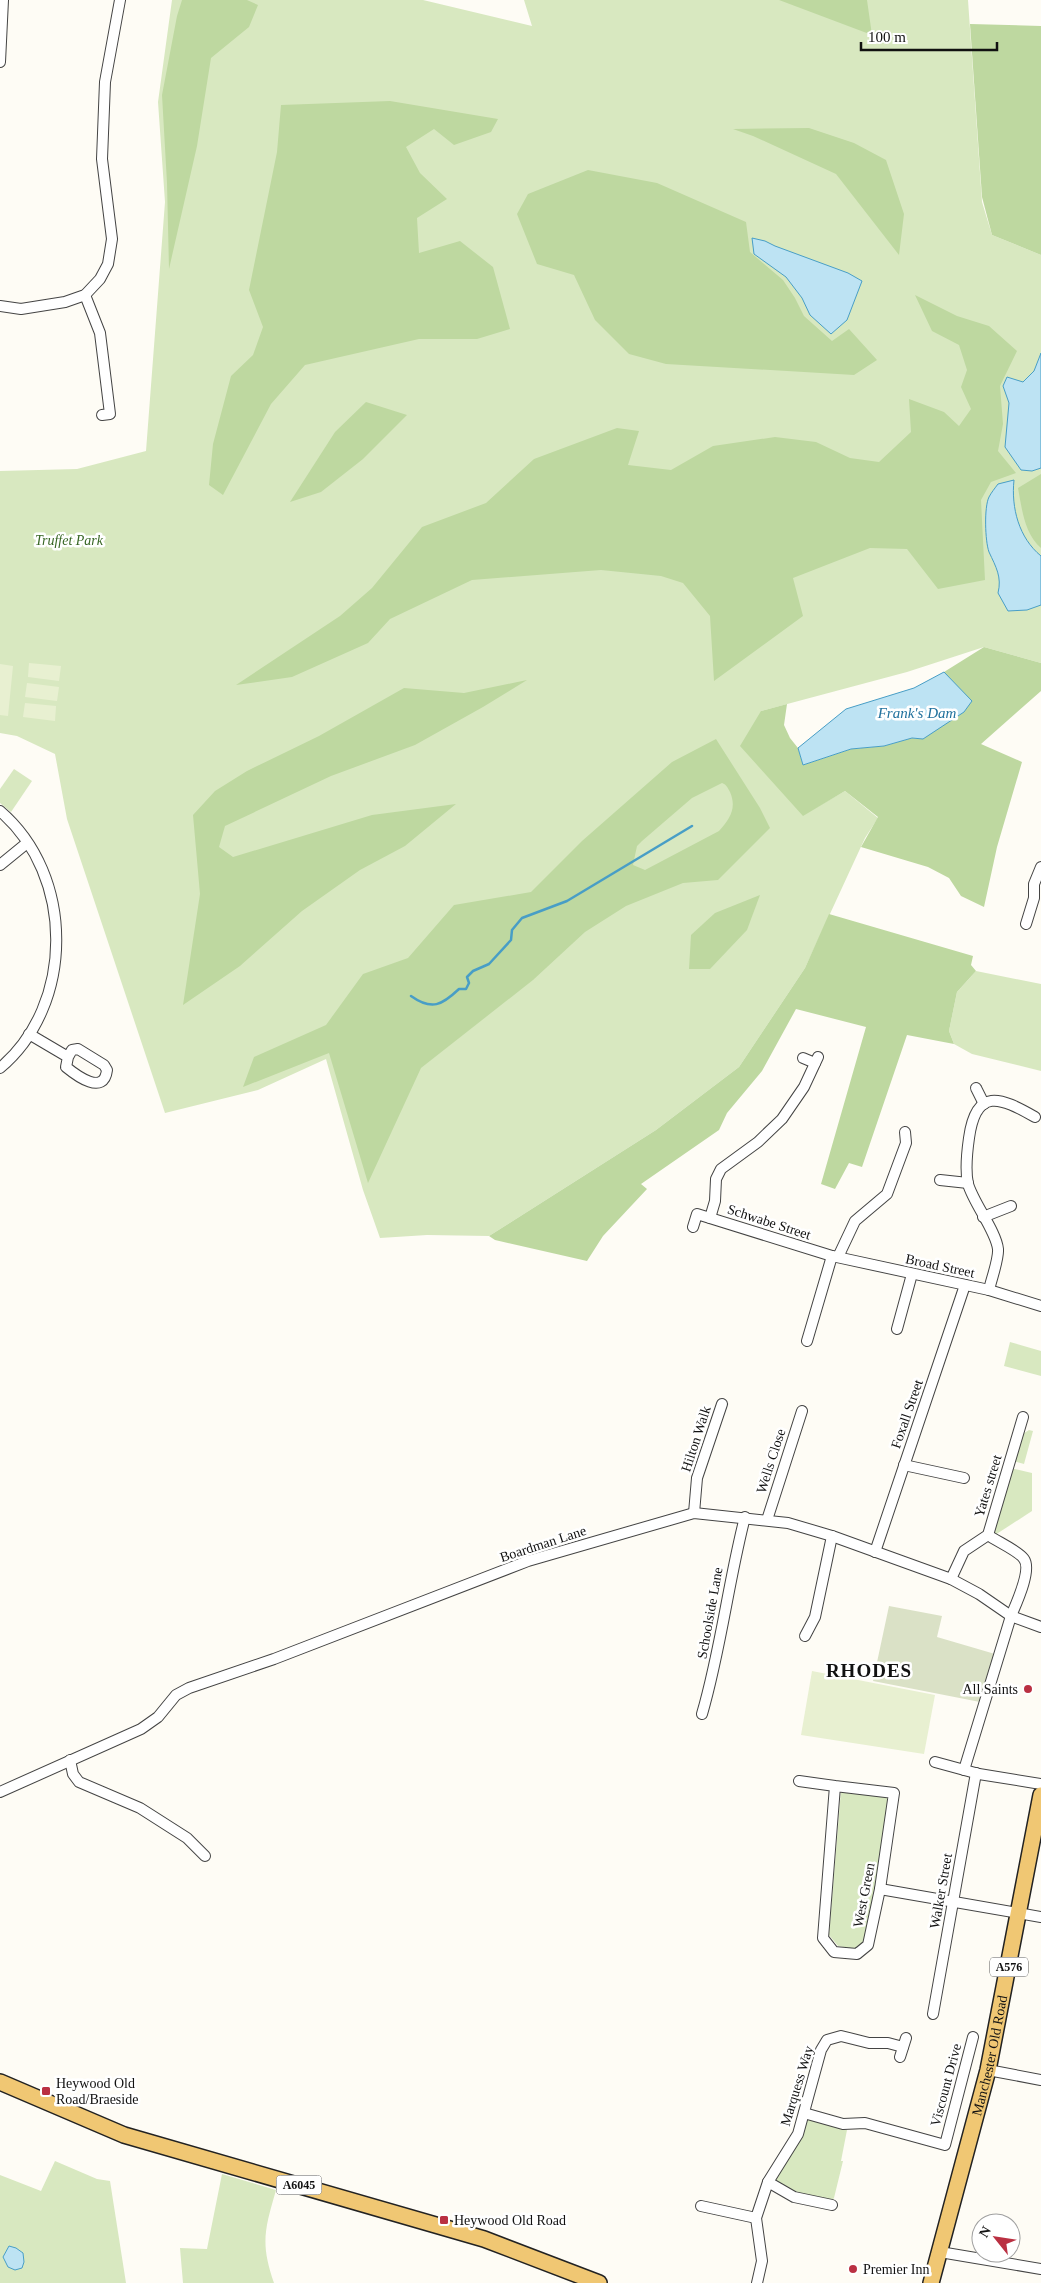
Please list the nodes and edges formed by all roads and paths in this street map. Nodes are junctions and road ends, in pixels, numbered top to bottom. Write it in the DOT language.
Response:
graph roads {
  1 [pos="3,0"];
  2 [pos="120,0"];
  3 [pos="0,62"];
  4 [pos="85,295"];
  5 [pos="0,306"];
  6 [pos="102,416"];
  7 [pos="0,811"];
  8 [pos="27,843"];
  9 [pos="0,865"];
  10 [pos="1041,867"];
  11 [pos="1038,899"];
  12 [pos="1026,924"];
  13 [pos="29,1034"];
  14 [pos="68,1057"];
  15 [pos="803,1058"];
  16 [pos="0,1068"];
  17 [pos="976,1088"];
  18 [pos="984,1104"];
  19 [pos="1035,1117"];
  20 [pos="905,1132"];
  21 [pos="940,1180"];
  22 [pos="968,1183"];
  23 [pos="1011,1206"];
  24 [pos="983,1217"];
  25 [pos="710,1218"];
  26 [pos="693,1227"];
  27 [pos="835,1256"];
  28 [pos="912,1274"];
  29 [pos="965,1285"];
  30 [pos="989,1290"];
  31 [pos="1041,1306"];
  32 [pos="897,1329"];
  33 [pos="807,1340"];
  34 [pos="722,1404"];
  35 [pos="802,1411"];
  36 [pos="1023,1417"];
  37 [pos="904,1465"];
  38 [pos="964,1478"];
  39 [pos="694,1513"];
  40 [pos="745,1518"];
  41 [pos="767,1520"];
  42 [pos="988,1535"];
  43 [pos="832,1536"];
  44 [pos="875,1552"];
  45 [pos="951,1579"];
  46 [pos="1011,1616"];
  47 [pos="1041,1627"];
  48 [pos="805,1636"];
  49 [pos="702,1714"];
  50 [pos="70,1760"];
  51 [pos="934,1762"];
  52 [pos="964,1770"];
  53 [pos="976,1773"];
  54 [pos="799,1781"];
  55 [pos="1041,1784"];
  56 [pos="835,1786"];
  57 [pos="0,1792"];
  58 [pos="1040,1804"];
  59 [pos="205,1856"];
  60 [pos="880,1889"];
  61 [pos="953,1903"];
  62 [pos="1020,1914"];
  63 [pos="1041,1917"];
  64 [pos="933,2014"];
  65 [pos="973,2037"];
  66 [pos="903,2047"];
  67 [pos="988,2070"];
  68 [pos="1041,2080"];
  69 [pos="0,2082"];
  70 [pos="804,2114"];
  71 [pos="768,2182"];
  72 [pos="832,2204"];
  73 [pos="701,2206"];
  74 [pos="756,2218"];
  75 [pos="940,2252"];
  76 [pos="1041,2268"];
  77 [pos="599,2283"];
  78 [pos="757,2283"];
  79 [pos="931,2283"];
  1 -- 3 [label="street"];
  2 -- 4 [label="street"];
  4 -- 5 [label="street"];
  4 -- 6 [label="street"];
  7 -- 8 [label="street"];
  8 -- 9 [label="street"];
  8 -- 13 [label="street"];
  10 -- 11 [label="street"];
  11 -- 12 [label="street"];
  13 -- 14 [label="street"];
  13 -- 16 [label="street"];
  15 -- 25 [label="street"];
  17 -- 18 [label="street"];
  18 -- 19 [label="street"];
  18 -- 22 [label="street"];
  20 -- 27 [label="street"];
  21 -- 22 [label="street"];
  22 -- 24 [label="street"];
  23 -- 24 [label="street"];
  24 -- 30 [label="street"];
  25 -- 26 [label="street, Schwabe Street"];
  25 -- 27 [label="street, Schwabe Street"];
  27 -- 28 [label="street, Broad Street"];
  27 -- 33 [label="street"];
  28 -- 29 [label="street, Broad Street"];
  28 -- 32 [label="street"];
  29 -- 30 [label="street, Broad Street"];
  29 -- 37 [label="street, Foxall Street"];
  30 -- 31 [label="street, Broad Street"];
  34 -- 39 [label="street, Hilton Walk"];
  35 -- 41 [label="street, Wells Close"];
  36 -- 42 [label="street, Yates street"];
  37 -- 38 [label="street"];
  37 -- 44 [label="street, Foxall Street"];
  39 -- 40 [label="street, Boardman Lane"];
  39 -- 50 [label="street, Boardman Lane"];
  40 -- 41 [label="street, Boardman Lane"];
  40 -- 49 [label="street, Schoolside Lane"];
  41 -- 43 [label="street, Boardman Lane"];
  42 -- 45 [label="street, Yates street"];
  42 -- 46 [label="street"];
  43 -- 44 [label="street, Boardman Lane"];
  43 -- 48 [label="street"];
  44 -- 45 [label="street, Boardman Lane"];
  45 -- 46 [label="street, Boardman Lane"];
  46 -- 47 [label="street, Boardman Lane"];
  46 -- 52 [label="street"];
  50 -- 57 [label="street, Boardman Lane"];
  50 -- 59 [label="street"];
  51 -- 52 [label="street"];
  52 -- 53 [label="street"];
  53 -- 55 [label="street"];
  53 -- 61 [label="street, Walker Street"];
  54 -- 56 [label="street, West Green"];
  56 -- 60 [label="street, West Green"];
  56 -- 60 [label="street, West Green"];
  58 -- 62 [label="main road, Manchester Old Road / A576"];
  60 -- 61 [label="street"];
  61 -- 62 [label="street"];
  61 -- 64 [label="street, Walker Street"];
  62 -- 63 [label="street"];
  62 -- 67 [label="main road, Manchester Old Road / A576"];
  65 -- 70 [label="street, Viscount Drive"];
  66 -- 70 [label="street, Marquess Way"];
  67 -- 68 [label="street"];
  67 -- 75 [label="main road, Manchester Old Road / A576"];
  69 -- 77 [label="main road, A6045"];
  70 -- 71 [label="street, Marquess Way"];
  71 -- 72 [label="street"];
  71 -- 74 [label="street, Marquess Way"];
  73 -- 74 [label="street"];
  74 -- 78 [label="street, Marquess Way"];
  75 -- 76 [label="street"];
  75 -- 79 [label="main road, Manchester Old Road / A576"];
}
